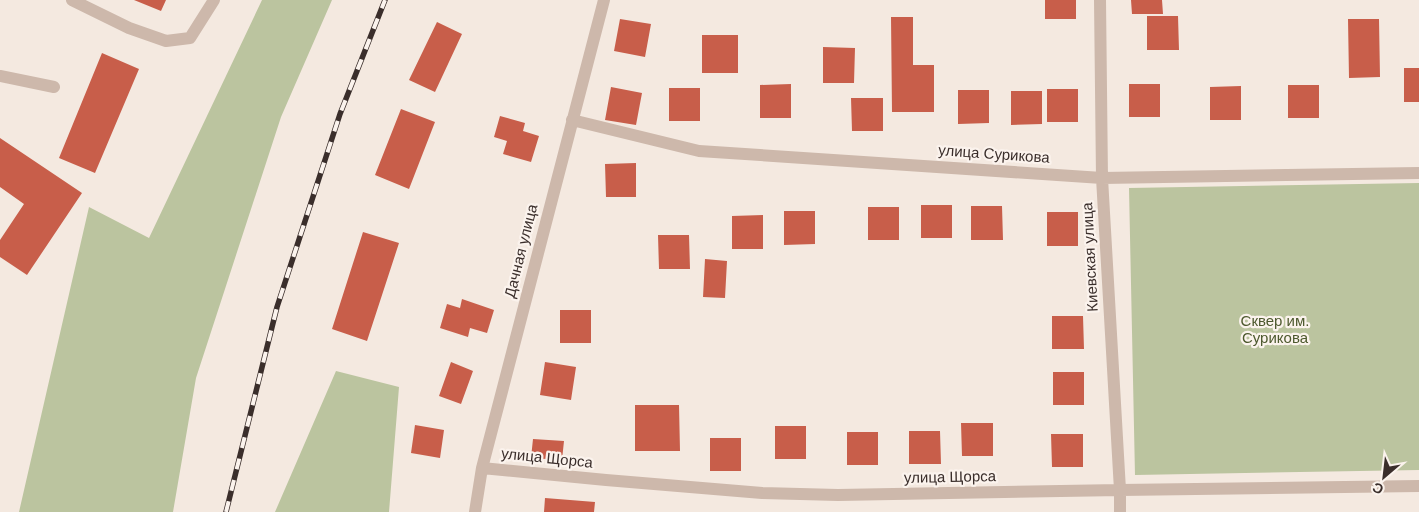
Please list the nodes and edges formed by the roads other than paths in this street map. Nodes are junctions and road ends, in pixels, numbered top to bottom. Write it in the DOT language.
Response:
graph roads {
  1 [pos="72,0"];
  2 [pos="214,0"];
  3 [pos="604,0"];
  4 [pos="1100,0"];
  5 [pos="0,76"];
  6 [pos="54,87"];
  7 [pos="572,120"];
  8 [pos="1419,173"];
  9 [pos="1102,178"];
  10 [pos="482,468"];
  11 [pos="1419,486"];
  12 [pos="1120,490"];
  13 [pos="475,512"];
  14 [pos="1120,512"];
  1 -- 2 [label="street"];
  3 -- 7 [label="street, Дачная улица"];
  4 -- 9 [label="street, Киевская улица"];
  5 -- 6 [label="street"];
  7 -- 9 [label="street, улица Сурикова"];
  7 -- 10 [label="street, Дачная улица"];
  8 -- 9 [label="street, улица Сурикова"];
  9 -- 12 [label="street, Киевская улица"];
  10 -- 12 [label="street, улица Щорса"];
  10 -- 13 [label="street, Дачная улица"];
  11 -- 12 [label="street, улица Щорса"];
  12 -- 14 [label="street, Киевская улица"];
}
